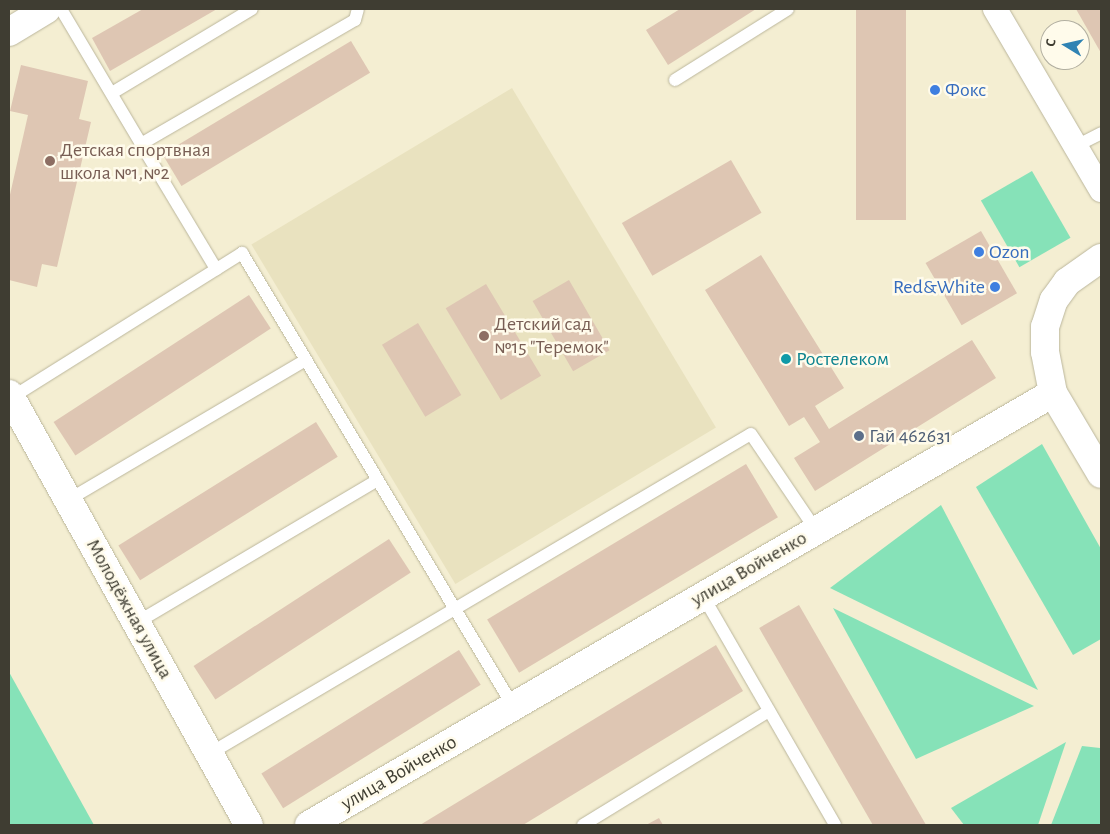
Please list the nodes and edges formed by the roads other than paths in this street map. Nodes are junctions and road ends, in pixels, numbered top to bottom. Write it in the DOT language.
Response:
graph roads {
  1 [pos="47,9"];
  2 [pos="61,9"];
  3 [pos="252,9"];
  4 [pos="358,9"];
  5 [pos="788,9"];
  6 [pos="995,9"];
  7 [pos="9,32"];
  8 [pos="675,80"];
  9 [pos="112,93"];
  10 [pos="1101,133"];
  11 [pos="141,144"];
  12 [pos="1076,146"];
  13 [pos="1101,190"];
  14 [pos="1101,258"];
  15 [pos="216,269"];
  16 [pos="306,360"];
  17 [pos="1053,393"];
  18 [pos="10,396"];
  19 [pos="1101,474"];
  20 [pos="378,480"];
  21 [pos="68,500"];
  22 [pos="816,530"];
  23 [pos="702,596"];
  24 [pos="455,609"];
  25 [pos="136,623"];
  26 [pos="513,706"];
  27 [pos="769,711"];
  28 [pos="209,754"];
  29 [pos="249,825"];
  30 [pos="309,825"];
  31 [pos="582,825"];
  32 [pos="835,825"];
  1 -- 7 [label="main road"];
  2 -- 9 [label="lane"];
  3 -- 9 [label="lane"];
  4 -- 11 [label="lane"];
  5 -- 8 [label="lane"];
  6 -- 12 [label="street"];
  9 -- 11 [label="lane"];
  10 -- 12 [label="lane"];
  11 -- 15 [label="lane"];
  12 -- 13 [label="street"];
  14 -- 17 [label="main road"];
  15 -- 16 [label="lane"];
  15 -- 18 [label="lane"];
  16 -- 20 [label="lane"];
  16 -- 21 [label="lane"];
  17 -- 19 [label="main road"];
  17 -- 22 [label="main road, улица Войченко"];
  18 -- 21 [label="main road, Молодёжная улица"];
  20 -- 24 [label="lane"];
  20 -- 25 [label="lane"];
  21 -- 25 [label="main road, Молодёжная улица"];
  22 -- 23 [label="main road, улица Войченко"];
  22 -- 24 [label="lane"];
  23 -- 26 [label="main road, улица Войченко"];
  23 -- 27 [label="lane"];
  24 -- 26 [label="lane"];
  24 -- 28 [label="lane"];
  25 -- 28 [label="main road, Молодёжная улица"];
  26 -- 30 [label="main road, улица Войченко"];
  27 -- 31 [label="lane"];
  27 -- 32 [label="lane"];
  28 -- 29 [label="main road, Молодёжная улица"];
}
